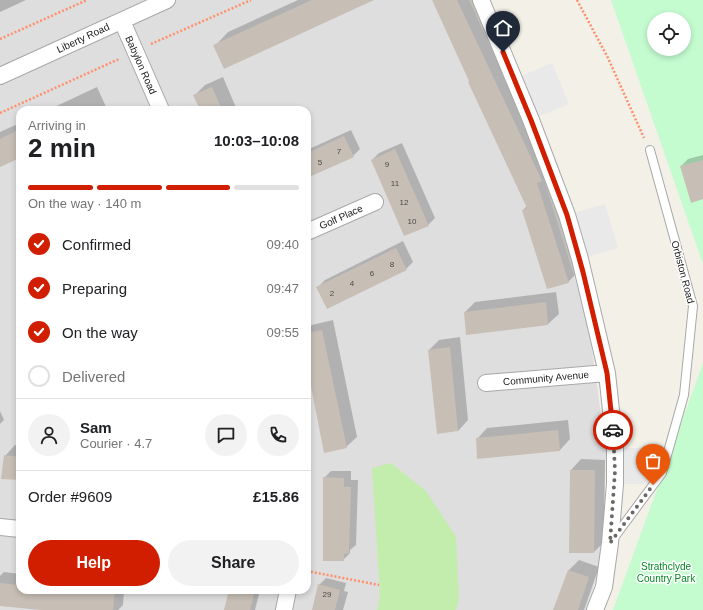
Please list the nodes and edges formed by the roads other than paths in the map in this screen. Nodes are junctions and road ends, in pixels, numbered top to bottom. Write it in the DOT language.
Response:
graph roads {
  1 [pos="167,0"];
  2 [pos="481,0"];
  3 [pos="122,21"];
  4 [pos="0,76"];
  5 [pos="159,106"];
  6 [pos="650,150"];
  7 [pos="375,202"];
  8 [pos="311,230"];
  9 [pos="607,373"];
  10 [pos="486,383"];
  11 [pos="0,527"];
  12 [pos="16,529"];
  13 [pos="610,543"];
  14 [pos="287,594"];
  15 [pos="284,610"];
  16 [pos="595,610"];
  1 -- 3 [label="street, Liberty Road"];
  2 -- 9 [label="street"];
  3 -- 4 [label="street, Liberty Road"];
  3 -- 5 [label="street, Babylon Road"];
  6 -- 13 [label="lane, Orbiston Road"];
  7 -- 8 [label="street, Golf Place"];
  9 -- 10 [label="street, Community Avenue"];
  9 -- 13 [label="street"];
  11 -- 12 [label="street"];
  13 -- 16 [label="street"];
  14 -- 15 [label="street"];
}
